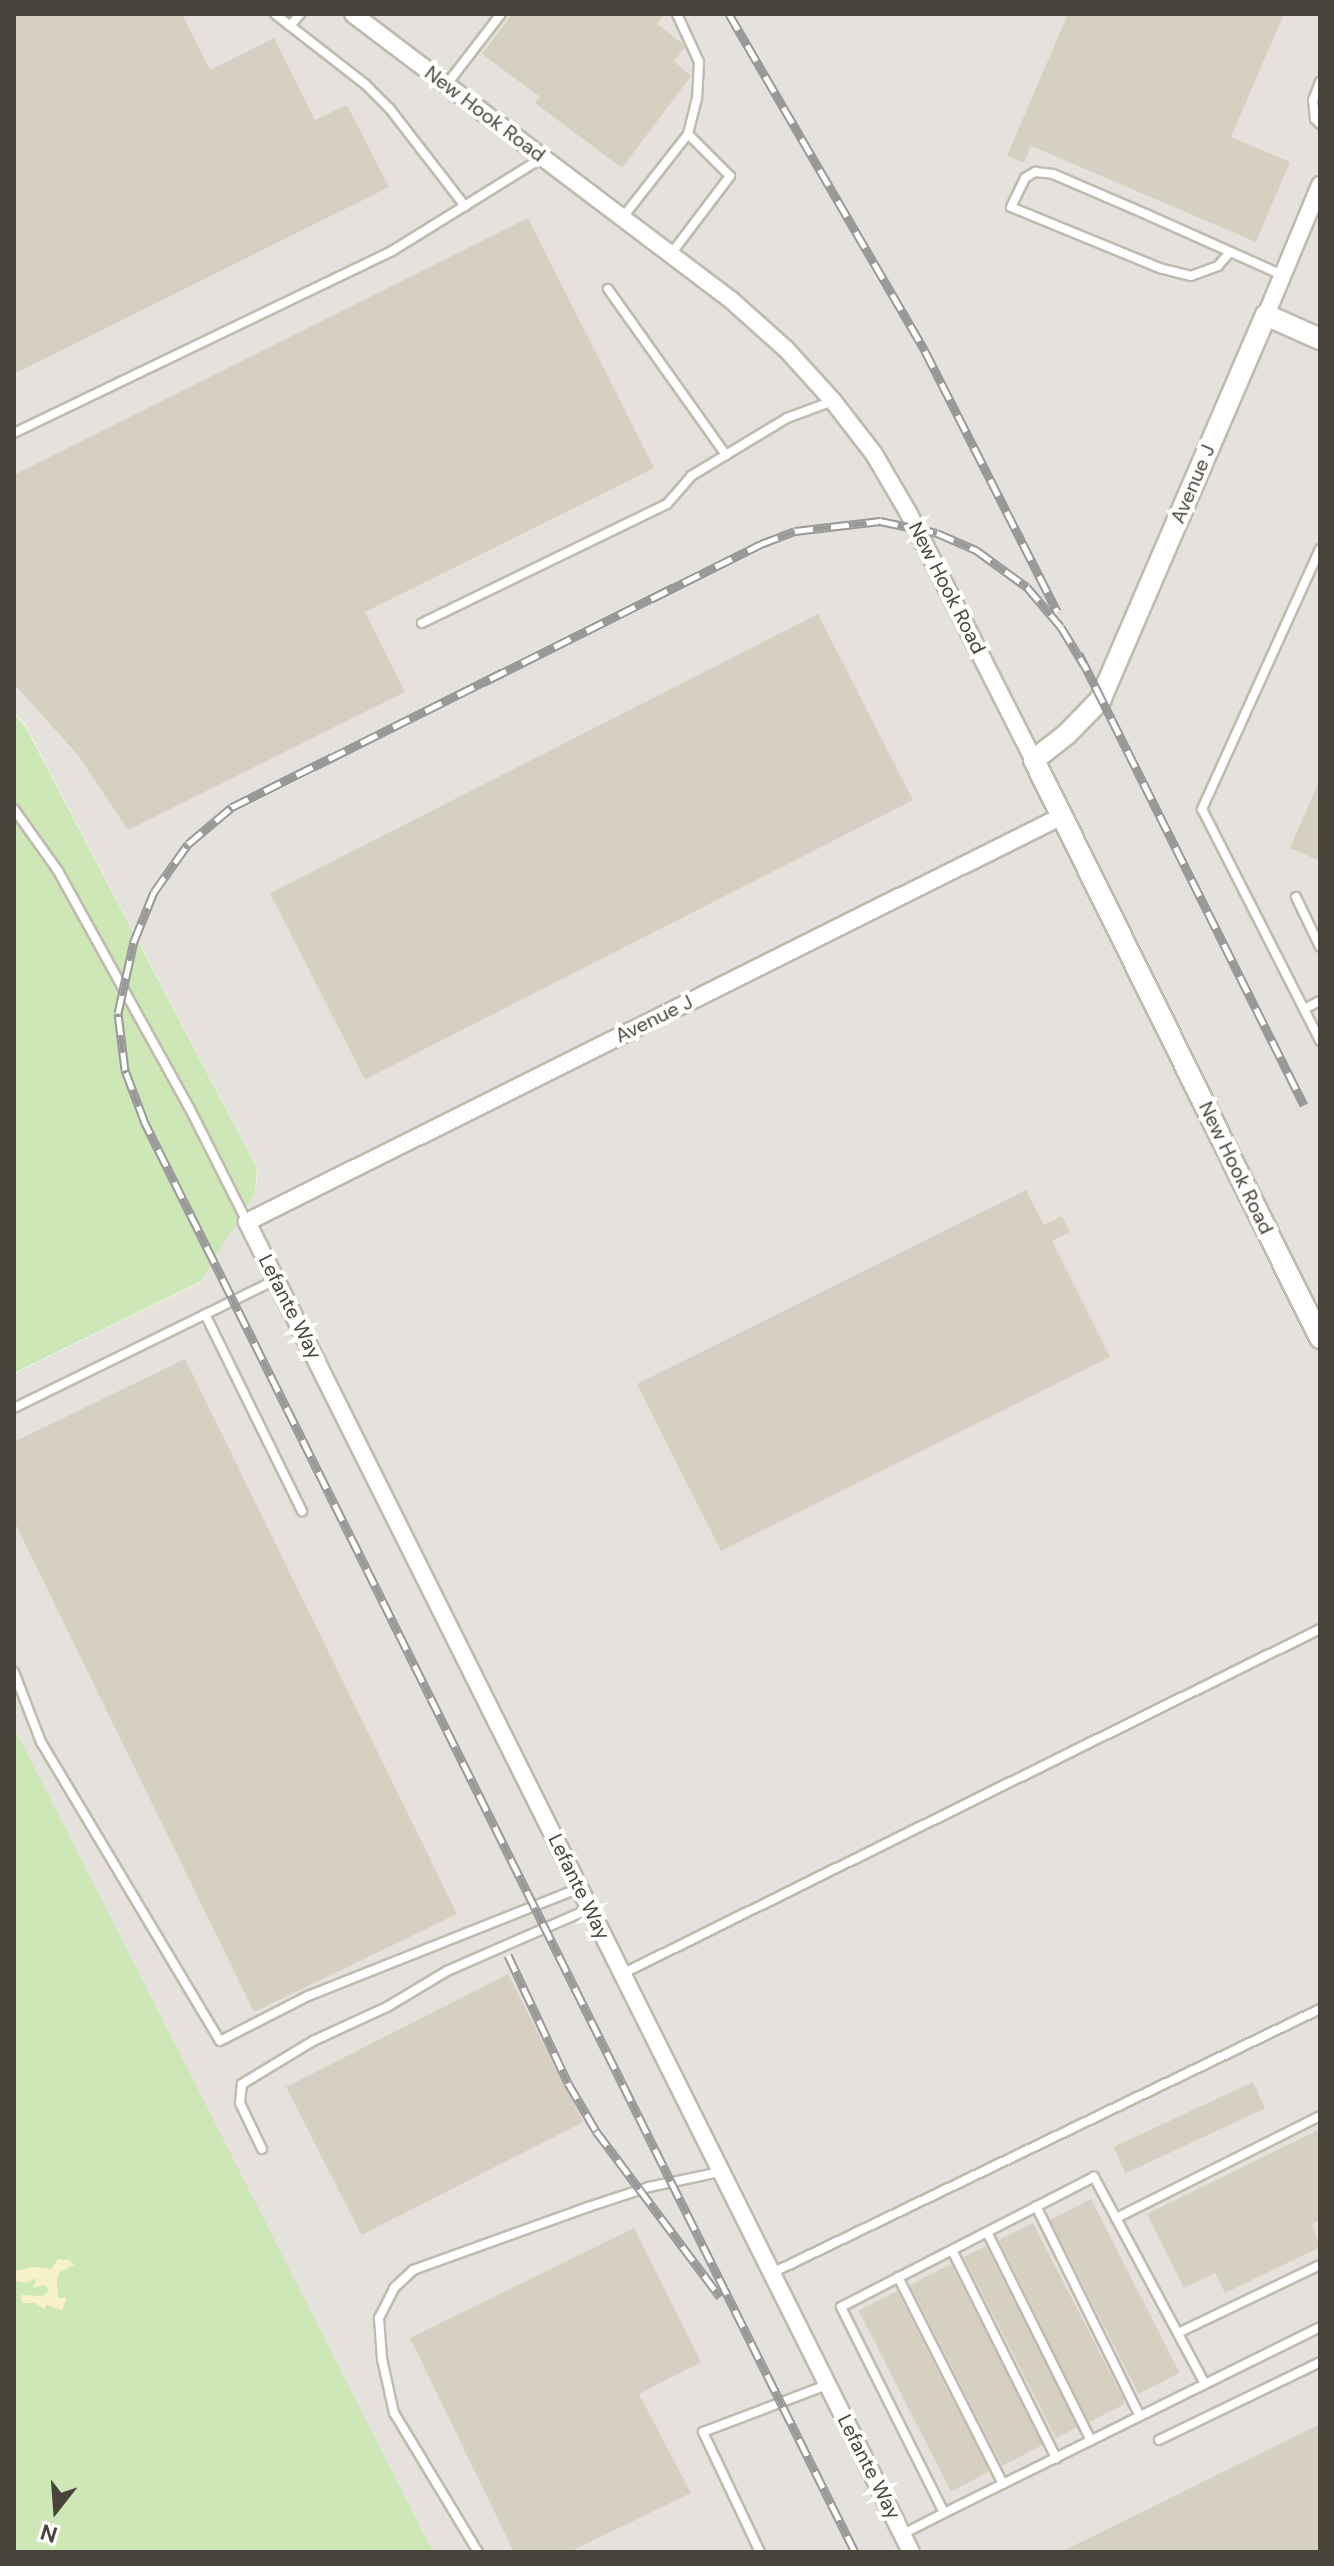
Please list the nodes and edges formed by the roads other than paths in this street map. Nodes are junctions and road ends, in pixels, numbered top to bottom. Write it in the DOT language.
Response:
graph roads {
  1 [pos="275,14"];
  2 [pos="300,14"];
  3 [pos="353,14"];
  4 [pos="501,14"];
  5 [pos="677,14"];
  6 [pos="290,26"];
  7 [pos="1320,82"];
  8 [pos="447,85"];
  9 [pos="1320,124"];
  10 [pos="688,134"];
  11 [pos="543,158"];
  12 [pos="1320,185"];
  13 [pos="465,206"];
  14 [pos="622,218"];
  15 [pos="1230,252"];
  16 [pos="671,254"];
  17 [pos="1282,275"];
  18 [pos="608,289"];
  19 [pos="1266,315"];
  20 [pos="1320,339"];
  21 [pos="833,401"];
  22 [pos="14,433"];
  23 [pos="726,455"];
  24 [pos="1320,549"];
  25 [pos="422,623"];
  26 [pos="1034,760"];
  27 [pos="14,809"];
  28 [pos="1062,816"];
  29 [pos="1296,897"];
  30 [pos="1320,947"];
  31 [pos="1320,1001"];
  32 [pos="1304,1009"];
  33 [pos="1320,1041"];
  34 [pos="247,1222"];
  35 [pos="276,1279"];
  36 [pos="205,1314"];
  37 [pos="1320,1338"];
  38 [pos="14,1408"];
  39 [pos="302,1511"];
  40 [pos="1320,1629"];
  41 [pos="14,1672"];
  42 [pos="580,1888"];
  43 [pos="590,1909"];
  44 [pos="622,1974"];
  45 [pos="1320,2009"];
  46 [pos="1320,2116"];
  47 [pos="262,2149"];
  48 [pos="721,2171"];
  49 [pos="1036,2206"];
  50 [pos="1116,2218"];
  51 [pos="987,2232"];
  52 [pos="952,2250"];
  53 [pos="1320,2265"];
  54 [pos="772,2273"];
  55 [pos="898,2277"];
  56 [pos="1320,2327"];
  57 [pos="1178,2333"];
  58 [pos="1320,2362"];
  59 [pos="827,2384"];
  60 [pos="1205,2384"];
  61 [pos="1140,2416"];
  62 [pos="1159,2440"];
  63 [pos="1091,2441"];
  64 [pos="1056,2458"];
  65 [pos="1003,2484"];
  66 [pos="944,2513"];
  67 [pos="903,2534"];
  68 [pos="478,2552"];
  69 [pos="760,2552"];
  70 [pos="911,2552"];
  1 -- 6 [label="lane"];
  2 -- 6 [label="lane"];
  3 -- 8 [label="street, New Hook Road"];
  4 -- 8 [label="lane"];
  5 -- 10 [label="lane"];
  6 -- 13 [label="lane"];
  7 -- 9 [label="lane"];
  8 -- 11 [label="street, New Hook Road"];
  10 -- 14 [label="lane"];
  10 -- 16 [label="lane"];
  11 -- 13 [label="lane"];
  11 -- 14 [label="street, New Hook Road"];
  12 -- 17 [label="street, Avenue J"];
  13 -- 22 [label="lane"];
  14 -- 16 [label="street, New Hook Road"];
  15 -- 15 [label="lane"];
  15 -- 17 [label="lane"];
  16 -- 21 [label="street, New Hook Road"];
  17 -- 19 [label="street, Avenue J"];
  18 -- 23 [label="lane"];
  19 -- 20 [label="street"];
  19 -- 26 [label="street, Avenue J"];
  21 -- 23 [label="lane"];
  21 -- 26 [label="street, New Hook Road"];
  23 -- 25 [label="lane"];
  24 -- 32 [label="lane"];
  26 -- 28 [label="street, New Hook Road"];
  27 -- 34 [label="lane"];
  28 -- 34 [label="street, Avenue J"];
  28 -- 37 [label="street, New Hook Road"];
  29 -- 30 [label="lane"];
  31 -- 32 [label="lane"];
  32 -- 33 [label="lane"];
  34 -- 35 [label="street, Lefante Way"];
  35 -- 36 [label="lane"];
  35 -- 42 [label="street, Lefante Way"];
  36 -- 38 [label="lane"];
  36 -- 39 [label="lane"];
  40 -- 44 [label="lane"];
  41 -- 42 [label="lane"];
  42 -- 43 [label="street, Lefante Way"];
  43 -- 44 [label="street, Lefante Way"];
  43 -- 47 [label="lane"];
  44 -- 48 [label="street, Lefante Way"];
  45 -- 54 [label="lane"];
  46 -- 50 [label="lane"];
  48 -- 54 [label="street, Lefante Way"];
  48 -- 68 [label="lane"];
  49 -- 50 [label="lane"];
  49 -- 51 [label="lane"];
  49 -- 61 [label="lane"];
  50 -- 57 [label="lane"];
  51 -- 52 [label="lane"];
  51 -- 63 [label="lane"];
  52 -- 55 [label="lane"];
  52 -- 64 [label="lane"];
  53 -- 57 [label="lane"];
  54 -- 59 [label="street, Lefante Way"];
  55 -- 65 [label="lane"];
  55 -- 66 [label="lane"];
  56 -- 60 [label="lane"];
  57 -- 60 [label="lane"];
  58 -- 62 [label="lane"];
  59 -- 67 [label="street, Lefante Way"];
  59 -- 69 [label="lane"];
  60 -- 61 [label="lane"];
  61 -- 63 [label="lane"];
  63 -- 64 [label="lane"];
  64 -- 65 [label="lane"];
  65 -- 66 [label="lane"];
  66 -- 67 [label="lane"];
  67 -- 70 [label="street, Lefante Way"];
}
